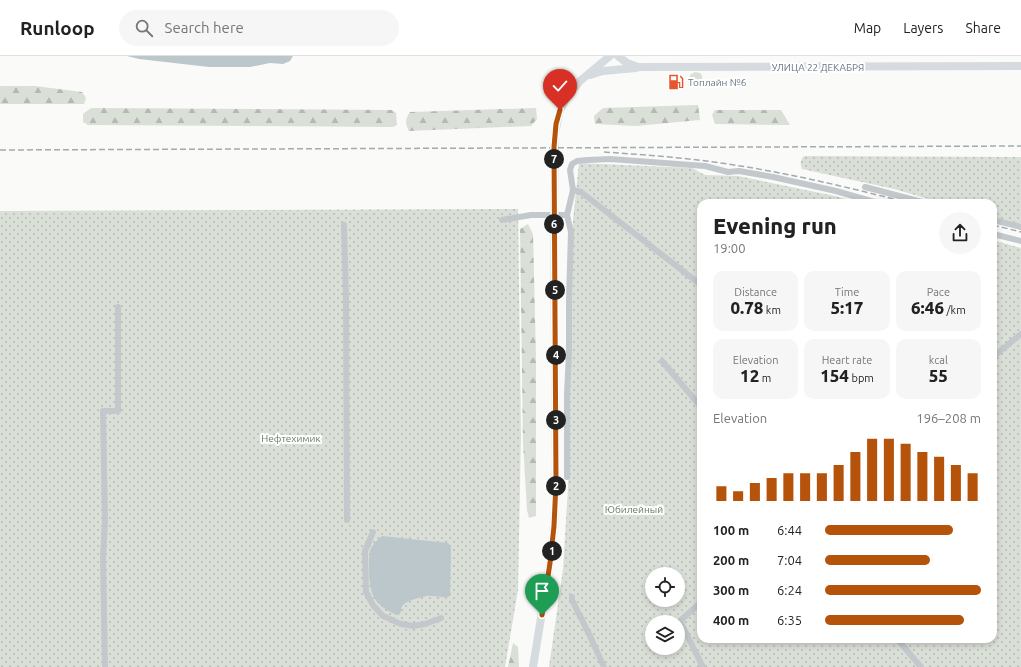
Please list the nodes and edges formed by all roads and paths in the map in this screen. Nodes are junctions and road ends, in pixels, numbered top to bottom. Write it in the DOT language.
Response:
graph roads {
  1 [pos="598,56"];
  2 [pos="610,56"];
  3 [pos="618,56"];
  4 [pos="1021,66"];
  5 [pos="638,67"];
  6 [pos="584,78"];
  7 [pos="865,188"];
  8 [pos="573,190"];
  9 [pos="863,199"];
  10 [pos="910,199"];
  11 [pos="554,215"];
  12 [pos="567,215"];
  13 [pos="502,220"];
  14 [pos="997,221"];
  15 [pos="344,225"];
  16 [pos="1021,227"];
  17 [pos="997,235"];
  18 [pos="1021,241"];
  19 [pos="697,282"];
  20 [pos="118,307"];
  21 [pos="1021,334"];
  22 [pos="997,355"];
  23 [pos="662,361"];
  24 [pos="697,402"];
  25 [pos="567,478"];
  26 [pos="347,520"];
  27 [pos="373,532"];
  28 [pos="572,597"];
  29 [pos="697,606"];
  30 [pos="441,618"];
  31 [pos="900,643"];
  32 [pos="105,667"];
  33 [pos="533,667"];
  34 [pos="604,667"];
  35 [pos="703,667"];
  36 [pos="921,667"];
  1 -- 6 [label="main road"];
  2 -- 6 [label="main road"];
  3 -- 5 [label="main road, УЛИЦА 22 ДЕКАБРЯ"];
  4 -- 5 [label="main road, УЛИЦА 22 ДЕКАБРЯ"];
  5 -- 6 [label="main road"];
  6 -- 11 [label="main road"];
  7 -- 10 [label="street"];
  8 -- 9 [label="street"];
  8 -- 12 [label="street"];
  8 -- 19 [label="street"];
  11 -- 12 [label="street"];
  11 -- 13 [label="street"];
  11 -- 33 [label="main road"];
  12 -- 25 [label="street"];
  14 -- 16 [label="street"];
  15 -- 26 [label="street"];
  17 -- 18 [label="street"];
  20 -- 32 [label="street"];
  21 -- 22 [label="street"];
  23 -- 24 [label="street"];
  27 -- 30 [label="street"];
  28 -- 34 [label="street"];
  29 -- 35 [label="street"];
  31 -- 36 [label="street"];
}
